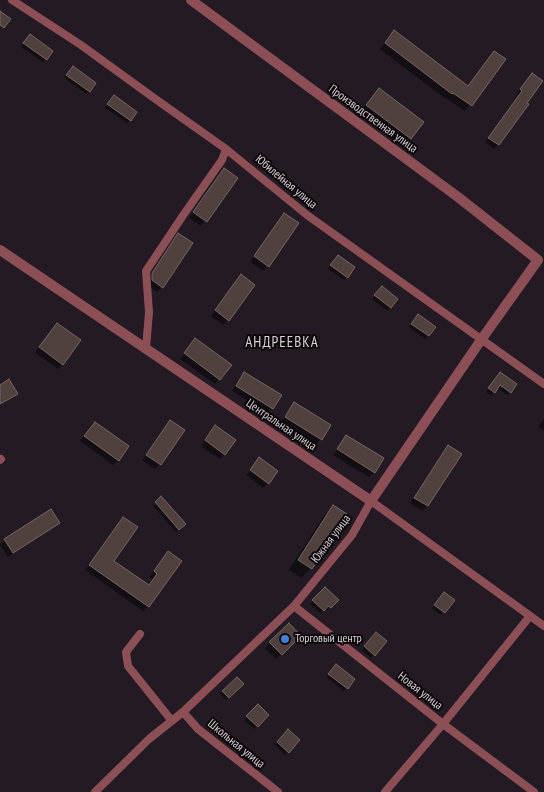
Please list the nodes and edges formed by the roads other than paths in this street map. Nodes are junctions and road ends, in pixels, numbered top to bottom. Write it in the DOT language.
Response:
graph roads {
  1 [pos="12,0"];
  2 [pos="191,0"];
  3 [pos="226,149"];
  4 [pos="0,250"];
  5 [pos="541,262"];
  6 [pos="481,340"];
  7 [pos="146,349"];
  8 [pos="544,384"];
  9 [pos="372,501"];
  10 [pos="294,606"];
  11 [pos="530,616"];
  12 [pos="544,626"];
  13 [pos="140,634"];
  14 [pos="183,712"];
  15 [pos="172,721"];
  16 [pos="443,724"];
  17 [pos="95,792"];
  18 [pos="278,792"];
  19 [pos="385,792"];
  20 [pos="534,792"];
  1 -- 3 [label="street, Юбилейная улица"];
  2 -- 5 [label="street, Производственная улица"];
  3 -- 6 [label="street, Юбилейная улица"];
  3 -- 7 [label="street"];
  4 -- 7 [label="street, Центральная улица"];
  5 -- 6 [label="street, Южная улица"];
  6 -- 8 [label="street, Юбилейная улица"];
  6 -- 9 [label="street, Южная улица"];
  7 -- 9 [label="street, Центральная улица"];
  9 -- 10 [label="street, Южная улица"];
  9 -- 11 [label="street, Центральная улица"];
  10 -- 14 [label="street, Южная улица"];
  10 -- 16 [label="street, Новая улица"];
  11 -- 12 [label="street, Центральная улица"];
  11 -- 16 [label="street"];
  13 -- 15 [label="street"];
  14 -- 15 [label="street, Южная улица"];
  14 -- 18 [label="street, Школьная улица"];
  15 -- 17 [label="street, Южная улица"];
  16 -- 19 [label="street"];
  16 -- 20 [label="street, Новая улица"];
}
